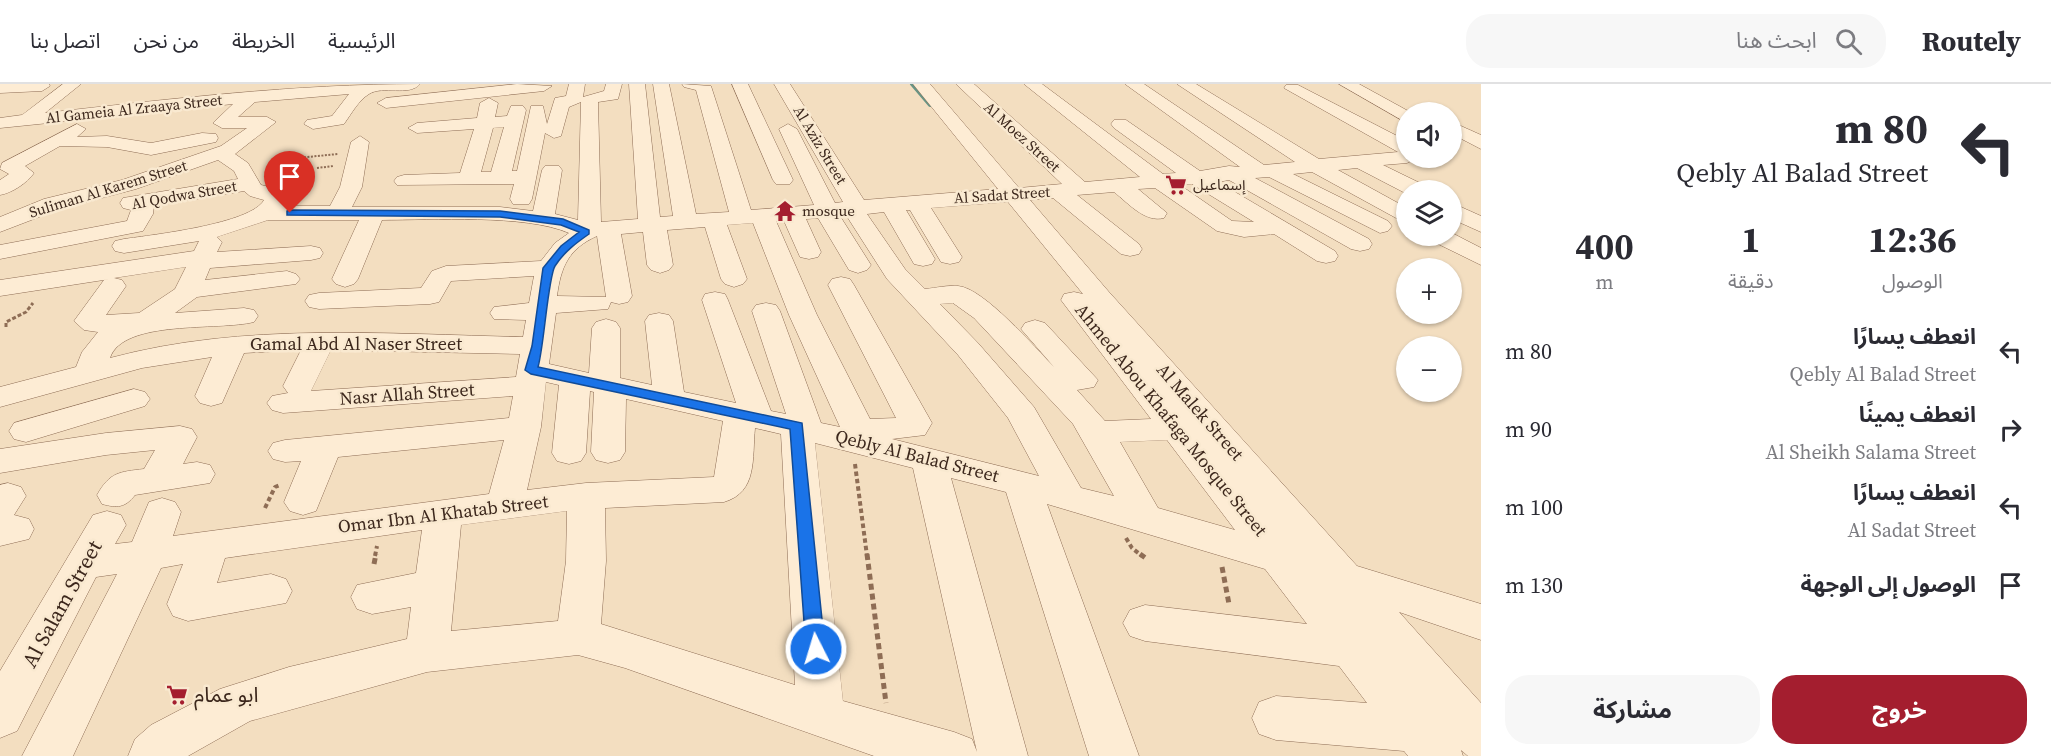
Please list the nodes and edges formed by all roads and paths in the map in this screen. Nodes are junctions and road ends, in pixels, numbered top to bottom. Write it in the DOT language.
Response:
graph roads {
  1 [pos="180,84"];
  2 [pos="344,84"];
  3 [pos="577,84"];
  4 [pos="614,84"];
  5 [pos="637,84"];
  6 [pos="661,84"];
  7 [pos="740,84"];
  8 [pos="766,84"];
  9 [pos="782,84"];
  10 [pos="904,84"];
  11 [pos="921,84"];
  12 [pos="964,84"];
  13 [pos="1015,84"];
  14 [pos="1032,84"];
  15 [pos="1133,84"];
  16 [pos="1185,84"];
  17 [pos="1347,84"];
  18 [pos="1371,84"];
  19 [pos="704,85"];
  20 [pos="42,86"];
  21 [pos="522,86"];
  22 [pos="544,86"];
  23 [pos="80,87"];
  24 [pos="366,88"];
  25 [pos="418,89"];
  26 [pos="462,90"];
  27 [pos="138,91"];
  28 [pos="491,92"];
  29 [pos="294,93"];
  30 [pos="2,95"];
  31 [pos="1288,95"];
  32 [pos="250,97"];
  33 [pos="812,100"];
  34 [pos="1406,102"];
  35 [pos="156,103"];
  36 [pos="123,104"];
  37 [pos="348,107"];
  38 [pos="60,111"];
  39 [pos="104,111"];
  40 [pos="1396,112"];
  41 [pos="523,114"];
  42 [pos="1373,114"];
  43 [pos="33,117"];
  44 [pos="0,118"];
  45 [pos="272,119"];
  46 [pos="307,119"];
  47 [pos="0,123"];
  48 [pos="484,123"];
  49 [pos="1119,124"];
  50 [pos="1396,126"];
  51 [pos="1151,128"];
  52 [pos="554,132"];
  53 [pos="987,135"];
  54 [pos="65,137"];
  55 [pos="1242,139"];
  56 [pos="242,140"];
  57 [pos="106,141"];
  58 [pos="415,144"];
  59 [pos="358,147"];
  60 [pos="147,149"];
  61 [pos="1004,152"];
  62 [pos="1396,152"];
  63 [pos="220,153"];
  64 [pos="1396,156"];
  65 [pos="297,158"];
  66 [pos="1359,161"];
  67 [pos="121,162"];
  68 [pos="1336,163"];
  69 [pos="1314,165"];
  70 [pos="1270,169"];
  71 [pos="552,170"];
  72 [pos="1213,174"];
  73 [pos="526,177"];
  74 [pos="500,178"];
  75 [pos="811,178"];
  76 [pos="468,179"];
  77 [pos="783,180"];
  78 [pos="1396,180"];
  79 [pos="1149,182"];
  80 [pos="248,184"];
  81 [pos="1118,185"];
  82 [pos="0,189"];
  83 [pos="1028,191"];
  84 [pos="1396,195"];
  85 [pos="916,202"];
  86 [pos="135,207"];
  87 [pos="855,207"];
  88 [pos="1396,211"];
  89 [pos="191,212"];
  90 [pos="267,213"];
  91 [pos="338,213"];
  92 [pos="381,213"];
  93 [pos="1156,213"];
  94 [pos="517,215"];
  95 [pos="769,215"];
  96 [pos="1462,215"];
  97 [pos="543,218"];
  98 [pos="714,220"];
  99 [pos="242,221"];
  100 [pos="686,223"];
  101 [pos="2,224"];
  102 [pos="1481,225"];
  103 [pos="652,226"];
  104 [pos="1279,227"];
  105 [pos="595,230"];
  106 [pos="1389,231"];
  107 [pos="291,237"];
  108 [pos="1360,244"];
  109 [pos="124,246"];
  110 [pos="1459,246"];
  111 [pos="208,247"];
  112 [pos="1130,249"];
  113 [pos="0,252"];
  114 [pos="809,252"];
  115 [pos="311,253"];
  116 [pos="1326,256"];
  117 [pos="950,257"];
  118 [pos="1481,258"];
  119 [pos="923,259"];
  120 [pos="660,265"];
  121 [pos="287,279"];
  122 [pos="345,279"];
  123 [pos="50,281"];
  124 [pos="113,286"];
  125 [pos="0,288"];
  126 [pos="478,288"];
  127 [pos="188,290"];
  128 [pos="545,292"];
  129 [pos="918,298"];
  130 [pos="319,301"];
  131 [pos="608,309"];
  132 [pos="766,311"];
  133 [pos="504,313"];
  134 [pos="244,316"];
  135 [pos="659,321"];
  136 [pos="140,323"];
  137 [pos="6,327"];
  138 [pos="1035,329"];
  139 [pos="320,341"];
  140 [pos="232,345"];
  141 [pos="154,356"];
  142 [pos="533,367"];
  143 [pos="89,373"];
  144 [pos="596,383"];
  145 [pos="1053,384"];
  146 [pos="211,396"];
  147 [pos="0,397"];
  148 [pos="669,397"];
  149 [pos="134,399"];
  150 [pos="748,415"];
  151 [pos="524,428"];
  152 [pos="802,428"];
  153 [pos="1178,429"];
  154 [pos="26,431"];
  155 [pos="1095,432"];
  156 [pos="857,438"];
  157 [pos="106,444"];
  158 [pos="324,447"];
  159 [pos="285,451"];
  160 [pos="608,452"];
  161 [pos="570,453"];
  162 [pos="929,460"];
  163 [pos="198,474"];
  164 [pos="1021,482"];
  165 [pos="160,495"];
  166 [pos="586,496"];
  167 [pos="1068,496"];
  168 [pos="303,502"];
  169 [pos="4,505"];
  170 [pos="505,506"];
  171 [pos="443,513"];
  172 [pos="1146,520"];
  173 [pos="1216,539"];
  174 [pos="209,548"];
  175 [pos="147,556"];
  176 [pos="83,564"];
  177 [pos="1310,567"];
  178 [pos="434,586"];
  179 [pos="271,591"];
  180 [pos="372,597"];
  181 [pos="1481,622"];
  182 [pos="1145,623"];
  183 [pos="1236,634"];
  184 [pos="578,638"];
  185 [pos="1355,649"];
  186 [pos="427,653"];
  187 [pos="821,715"];
  188 [pos="0,716"];
  189 [pos="1276,718"];
  190 [pos="1481,738"];
  191 [pos="882,743"];
  192 [pos="1428,743"];
  193 [pos="944,754"];
  194 [pos="47,756"];
  195 [pos="153,756"];
  196 [pos="1002,756"];
  197 [pos="1114,756"];
  1 -- 35 [label="street"];
  2 -- 35 [label="street, Al Gameia Al Zraaya Street"];
  3 -- 52 [label="street"];
  4 -- 105 [label="street"];
  5 -- 103 [label="street"];
  6 -- 100 [label="street"];
  7 -- 77 [label="street"];
  8 -- 75 [label="street"];
  9 -- 87 [label="street, Al Aziz Street"];
  10 -- 83 [label="street, Ahmed Abou Khafaga Mosque Street"];
  11 -- 83 [label="street, Al Malek Street"];
  12 -- 83 [label="street, Al Moez Street"];
  13 -- 79 [label="street"];
  14 -- 79 [label="street"];
  15 -- 70 [label="street"];
  16 -- 69 [label="street"];
  17 -- 40 [label="street"];
  18 -- 34 [label="street"];
  19 -- 95 [label="street"];
  20 -- 30 [label="street"];
  21 -- 22 [label="street"];
  21 -- 28 [label="street"];
  23 -- 38 [label="street"];
  23 -- 43 [label="street"];
  24 -- 25 [label="street, Al Gameia Al Zraaya Street"];
  24 -- 29 [label="street, Al Gameia Al Zraaya Street"];
  24 -- 37 [label="street"];
  25 -- 26 [label="street"];
  25 -- 37 [label="street"];
  25 -- 58 [label="street"];
  26 -- 28 [label="street"];
  27 -- 36 [label="street"];
  28 -- 48 [label="street"];
  29 -- 32 [label="street, Al Gameia Al Zraaya Street"];
  29 -- 45 [label="street, Suliman Al Karem Street"];
  31 -- 62 [label="street"];
  32 -- 35 [label="street, Al Gameia Al Zraaya Street"];
  32 -- 45 [label="street"];
  33 -- 87 [label="street"];
  35 -- 36 [label="street, Al Gameia Al Zraaya Street"];
  35 -- 39 [label="street, Al Gameia Al Zraaya Street"];
  35 -- 57 [label="street"];
  36 -- 38 [label="street, Al Gameia Al Zraaya Street"];
  37 -- 46 [label="street"];
  38 -- 43 [label="street, Al Gameia Al Zraaya Street"];
  39 -- 43 [label="street, Al Gameia Al Zraaya Street"];
  39 -- 54 [label="street"];
  41 -- 48 [label="street"];
  41 -- 73 [label="street"];
  41 -- 74 [label="street"];
  42 -- 50 [label="street"];
  43 -- 44 [label="street, Al Gameia Al Zraaya Street"];
  43 -- 47 [label="street, Al Gameia Al Zraaya Street"];
  43 -- 54 [label="street"];
  45 -- 56 [label="street, Suliman Al Karem Street"];
  48 -- 58 [label="street"];
  48 -- 76 [label="street"];
  49 -- 72 [label="street"];
  51 -- 72 [label="street"];
  53 -- 61 [label="street"];
  54 -- 57 [label="street"];
  54 -- 82 [label="street"];
  55 -- 70 [label="street"];
  56 -- 60 [label="street"];
  56 -- 63 [label="street, Suliman Al Karem Street"];
  57 -- 60 [label="street"];
  58 -- 76 [label="street"];
  58 -- 92 [label="street"];
  59 -- 65 [label="path"];
  59 -- 91 [label="street"];
  60 -- 67 [label="street"];
  63 -- 80 [label="street"];
  63 -- 101 [label="street, Suliman Al Karem Street"];
  64 -- 66 [label="street, Al Sadat Street"];
  66 -- 68 [label="street, Al Sadat Street"];
  66 -- 78 [label="street"];
  68 -- 69 [label="street, Al Sadat Street"];
  68 -- 84 [label="street"];
  69 -- 70 [label="street, Al Sadat Street"];
  69 -- 88 [label="street"];
  70 -- 72 [label="street, Al Sadat Street"];
  70 -- 106 [label="street"];
  71 -- 97 [label="street"];
  72 -- 79 [label="street, Al Sadat Street"];
  72 -- 104 [label="street"];
  72 -- 108 [label="street"];
  73 -- 74 [label="street"];
  73 -- 94 [label="street"];
  74 -- 76 [label="street"];
  75 -- 77 [label="street"];
  75 -- 87 [label="street"];
  77 -- 95 [label="street"];
  79 -- 81 [label="street, Al Sadat Street"];
  79 -- 104 [label="street"];
  80 -- 86 [label="street, Al Qodwa Street"];
  80 -- 90 [label="street"];
  81 -- 83 [label="street, Al Sadat Street"];
  81 -- 93 [label="street"];
  83 -- 85 [label="street, Al Sadat Street"];
  83 -- 112 [label="street"];
  83 -- 153 [label="street, Ahmed Abou Khafaga Mosque Street"];
  83 -- 177 [label="street, Al Malek Street"];
  85 -- 87 [label="street, Al Sadat Street"];
  85 -- 117 [label="street"];
  86 -- 101 [label="street, Al Qodwa Street"];
  86 -- 113 [label="street"];
  87 -- 95 [label="street, Al Sadat Street"];
  87 -- 119 [label="street"];
  87 -- 129 [label="street"];
  87 -- 156 [label="street"];
  89 -- 99 [label="street"];
  90 -- 91 [label="street, Al Sadat Street"];
  90 -- 99 [label="street, Al Sadat Street"];
  91 -- 92 [label="street, Al Sadat Street"];
  92 -- 94 [label="street, Al Sadat Street"];
  92 -- 122 [label="street"];
  94 -- 97 [label="street, Al Sadat Street"];
  95 -- 98 [label="street, Al Sadat Street"];
  95 -- 114 [label="street"];
  95 -- 156 [label="street"];
  96 -- 102 [label="street"];
  97 -- 105 [label="street, Al Sadat Street"];
  98 -- 100 [label="street, Al Sadat Street"];
  98 -- 150 [label="street"];
  99 -- 111 [label="street, Al Sadat Street"];
  100 -- 103 [label="street, Al Sadat Street"];
  103 -- 105 [label="street, Al Sadat Street"];
  103 -- 120 [label="street"];
  104 -- 116 [label="street"];
  105 -- 128 [label="street"];
  105 -- 131 [label="street"];
  107 -- 111 [label="street"];
  109 -- 111 [label="street"];
  110 -- 118 [label="street"];
  111 -- 115 [label="street"];
  111 -- 123 [label="street"];
  111 -- 127 [label="street"];
  121 -- 127 [label="street"];
  123 -- 125 [label="street"];
  123 -- 137 [label="path"];
  124 -- 136 [label="street"];
  126 -- 128 [label="street"];
  127 -- 136 [label="street"];
  128 -- 130 [label="street"];
  128 -- 131 [label="street"];
  128 -- 133 [label="street"];
  128 -- 142 [label="street"];
  129 -- 145 [label="street"];
  129 -- 167 [label="street"];
  131 -- 144 [label="street"];
  132 -- 152 [label="street"];
  134 -- 136 [label="street"];
  135 -- 148 [label="street"];
  136 -- 143 [label="street"];
  138 -- 145 [label="street"];
  139 -- 140 [label="street, Gamal Abd Al Naser Street"];
  139 -- 142 [label="street, Gamal Abd Al Naser Street"];
  139 -- 142 [label="street, Nasr Allah Street"];
  140 -- 141 [label="street, Gamal Abd Al Naser Street"];
  140 -- 146 [label="street"];
  141 -- 143 [label="street, Gamal Abd Al Naser Street"];
  141 -- 149 [label="street"];
  142 -- 144 [label="street, Qebly Al Balad Street"];
  142 -- 151 [label="street"];
  143 -- 147 [label="street, Gamal Abd Al Naser Street"];
  144 -- 148 [label="street, Qebly Al Balad Street"];
  144 -- 160 [label="street"];
  144 -- 161 [label="street"];
  145 -- 155 [label="street"];
  148 -- 150 [label="street, Qebly Al Balad Street"];
  149 -- 154 [label="street"];
  149 -- 157 [label="street"];
  150 -- 152 [label="street, Qebly Al Balad Street"];
  150 -- 166 [label="street, Omar Ibn Al Khatab Street"];
  151 -- 158 [label="street"];
  151 -- 170 [label="street"];
  152 -- 156 [label="street, Qebly Al Balad Street"];
  152 -- 187 [label="street"];
  153 -- 155 [label="street"];
  153 -- 177 [label="street, Ahmed Abou Khafaga Mosque Street"];
  155 -- 172 [label="street"];
  156 -- 162 [label="street, Qebly Al Balad Street"];
  156 -- 191 [label="path"];
  157 -- 165 [label="street"];
  157 -- 169 [label="street"];
  158 -- 159 [label="street"];
  158 -- 168 [label="street"];
  162 -- 164 [label="street, Qebly Al Balad Street"];
  162 -- 196 [label="street"];
  163 -- 165 [label="street"];
  164 -- 167 [label="street, Qebly Al Balad Street"];
  164 -- 197 [label="street"];
  165 -- 175 [label="street"];
  165 -- 176 [label="street, Al Salam Street"];
  166 -- 170 [label="street, Omar Ibn Al Khatab Street"];
  166 -- 184 [label="street"];
  167 -- 172 [label="street, Qebly Al Balad Street"];
  170 -- 171 [label="street, Omar Ibn Al Khatab Street"];
  171 -- 174 [label="street, Omar Ibn Al Khatab Street"];
  171 -- 178 [label="street"];
  172 -- 173 [label="street, Qebly Al Balad Street"];
  173 -- 177 [label="street, Qebly Al Balad Street"];
  173 -- 183 [label="path"];
  174 -- 175 [label="street, Omar Ibn Al Khatab Street"];
  174 -- 179 [label="street"];
  175 -- 176 [label="street, Omar Ibn Al Khatab Street"];
  175 -- 194 [label="street"];
  176 -- 188 [label="street, Al Salam Street"];
  177 -- 181 [label="street, Qebly Al Balad Street"];
  177 -- 185 [label="street, Ahmed Abou Khafaga Mosque Street"];
  177 -- 190 [label="street, Al Malek Street"];
  178 -- 180 [label="street"];
  178 -- 186 [label="street"];
  182 -- 183 [label="street"];
  183 -- 185 [label="street"];
  184 -- 186 [label="street"];
  184 -- 187 [label="street"];
  185 -- 192 [label="street, Ahmed Abou Khafaga Mosque Street"];
  186 -- 195 [label="street"];
  187 -- 191 [label="street"];
  189 -- 192 [label="street"];
  191 -- 193 [label="street"];
}
